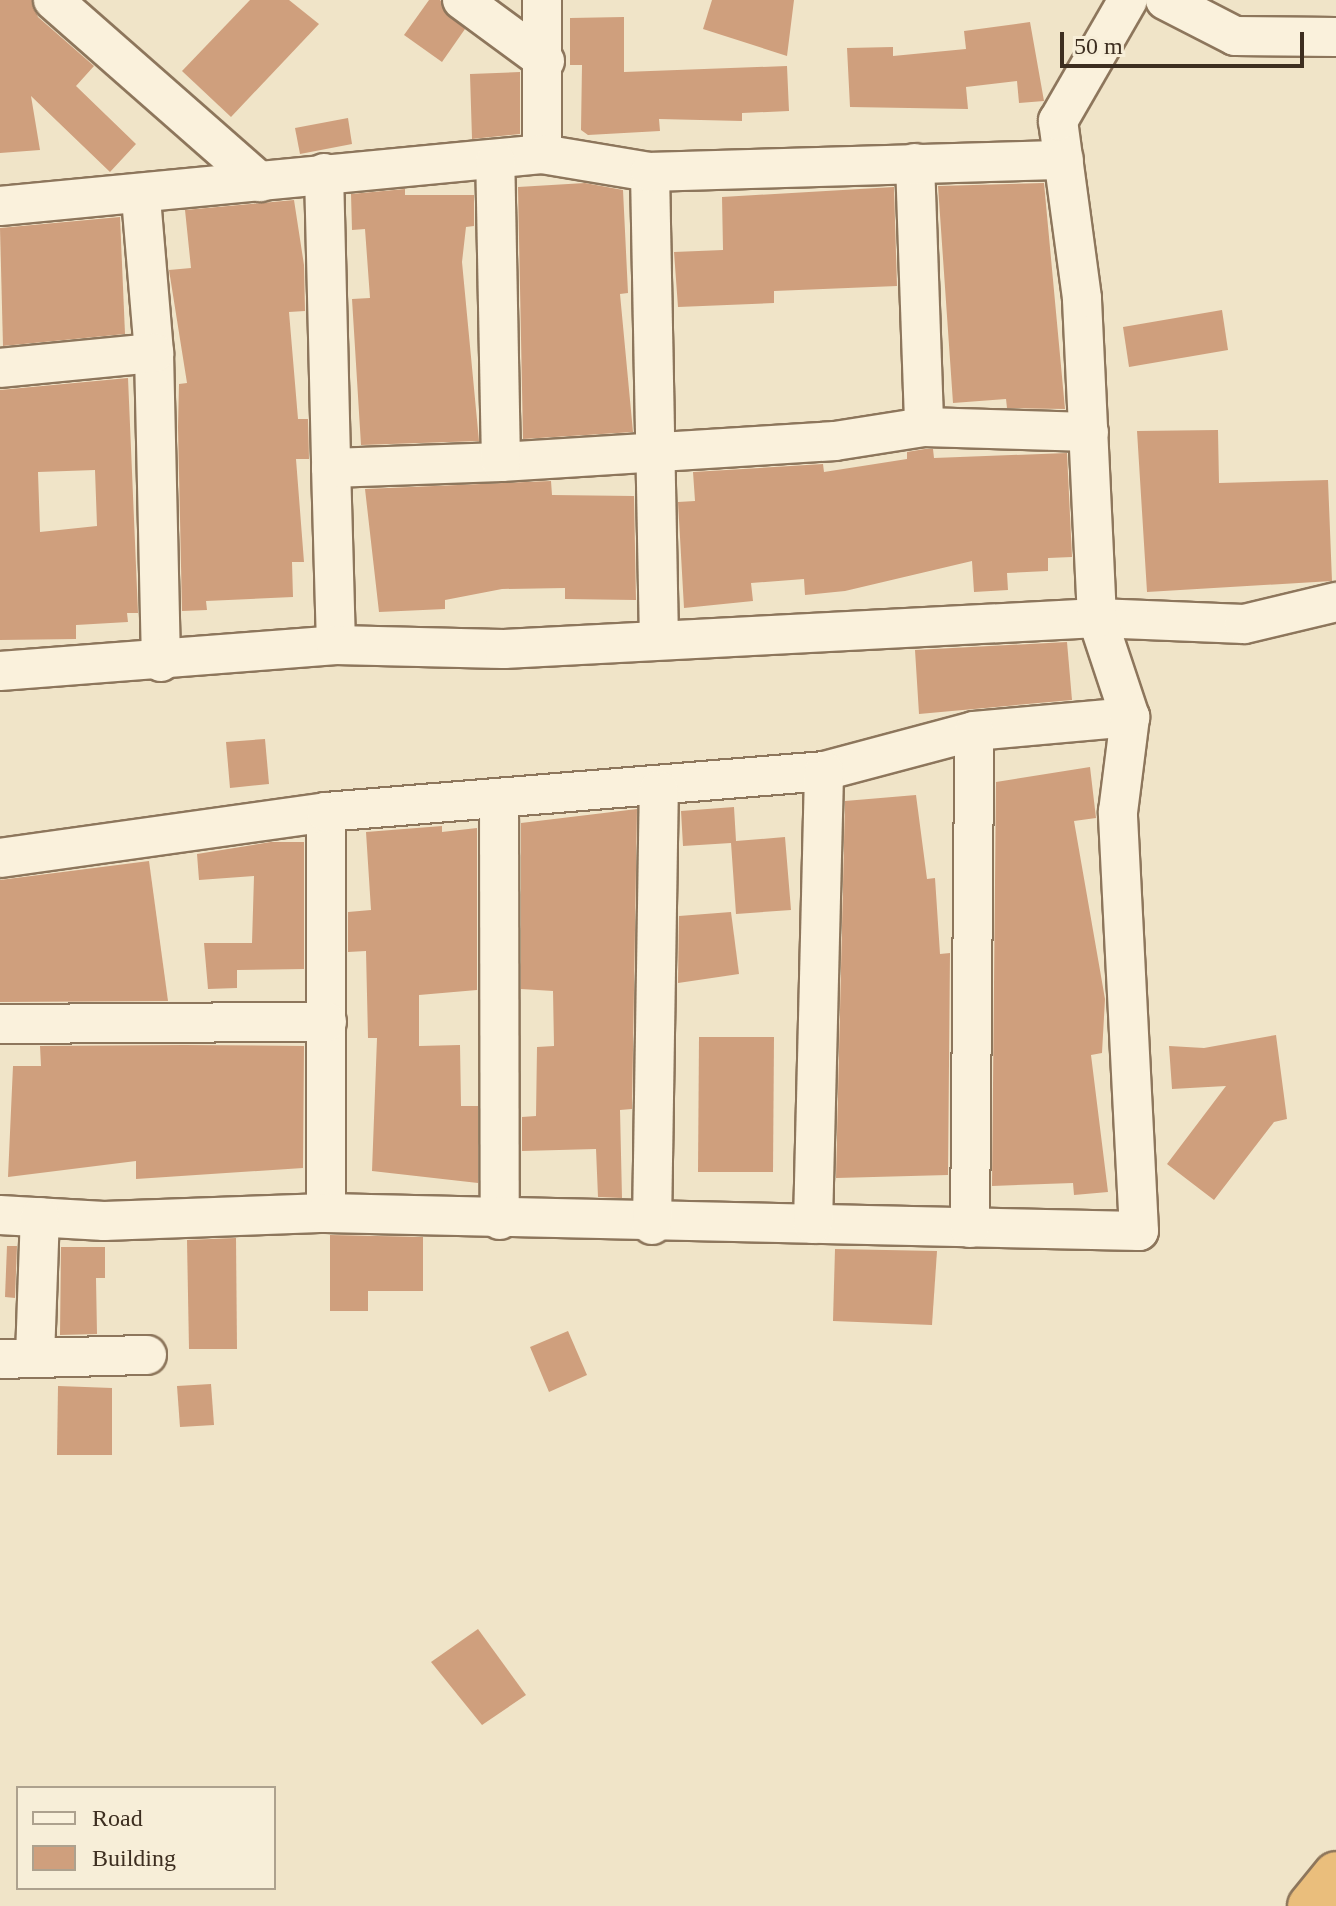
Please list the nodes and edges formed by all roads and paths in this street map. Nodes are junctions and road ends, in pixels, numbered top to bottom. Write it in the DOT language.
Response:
graph roads {
  1 [pos="53,0"];
  2 [pos="462,0"];
  3 [pos="542,0"];
  4 [pos="1128,0"];
  5 [pos="1165,0"];
  6 [pos="1336,37"];
  7 [pos="545,61"];
  8 [pos="542,154"];
  9 [pos="1064,160"];
  10 [pos="495,161"];
  11 [pos="915,163"];
  12 [pos="650,172"];
  13 [pos="324,173"];
  14 [pos="260,182"];
  15 [pos="141,198"];
  16 [pos="0,206"];
  17 [pos="154,353"];
  18 [pos="0,368"];
  19 [pos="924,427"];
  20 [pos="1089,432"];
  21 [pos="651,448"];
  22 [pos="501,462"];
  23 [pos="331,468"];
  24 [pos="1336,602"];
  25 [pos="1097,618"];
  26 [pos="659,640"];
  27 [pos="336,645"];
  28 [pos="161,662"];
  29 [pos="0,671"];
  30 [pos="1130,717"];
  31 [pos="974,731"];
  32 [pos="824,771"];
  33 [pos="659,790"];
  34 [pos="499,799"];
  35 [pos="326,812"];
  36 [pos="0,858"];
  37 [pos="327,1022"];
  38 [pos="0,1024"];
  39 [pos="326,1213"];
  40 [pos="0,1215"];
  41 [pos="40,1217"];
  42 [pos="500,1220"];
  43 [pos="813,1224"];
  44 [pos="652,1225"];
  45 [pos="970,1228"];
  46 [pos="147,1355"];
  47 [pos="17,1358"];
  48 [pos="1336,1874"];
  49 [pos="1310,1906"];
  1 -- 14 [label="street"];
  2 -- 7 [label="street"];
  3 -- 7 [label="street"];
  4 -- 9 [label="street"];
  5 -- 6 [label="street"];
  7 -- 8 [label="street"];
  8 -- 10 [label="street"];
  8 -- 12 [label="street"];
  9 -- 11 [label="street"];
  9 -- 20 [label="street"];
  10 -- 13 [label="street"];
  10 -- 22 [label="street"];
  11 -- 12 [label="street"];
  11 -- 19 [label="street"];
  12 -- 21 [label="street"];
  13 -- 14 [label="street"];
  13 -- 23 [label="street"];
  14 -- 15 [label="street"];
  15 -- 16 [label="street"];
  15 -- 17 [label="street"];
  17 -- 18 [label="street"];
  17 -- 28 [label="street"];
  19 -- 20 [label="street"];
  19 -- 21 [label="street"];
  20 -- 25 [label="street"];
  21 -- 22 [label="street"];
  21 -- 26 [label="street"];
  22 -- 23 [label="street"];
  23 -- 27 [label="street"];
  24 -- 25 [label="street"];
  25 -- 26 [label="street"];
  25 -- 30 [label="street"];
  26 -- 27 [label="street"];
  27 -- 28 [label="street"];
  28 -- 29 [label="street"];
  30 -- 31 [label="street"];
  30 -- 45 [label="street"];
  31 -- 32 [label="street"];
  31 -- 45 [label="street"];
  32 -- 33 [label="street"];
  32 -- 43 [label="street"];
  33 -- 34 [label="street"];
  33 -- 44 [label="street"];
  34 -- 35 [label="street"];
  34 -- 42 [label="street"];
  35 -- 36 [label="street"];
  35 -- 37 [label="street"];
  37 -- 38 [label="street"];
  37 -- 39 [label="street"];
  39 -- 41 [label="street"];
  39 -- 42 [label="street"];
  40 -- 41 [label="street"];
  41 -- 47 [label="street"];
  42 -- 44 [label="street"];
  43 -- 44 [label="street"];
  43 -- 45 [label="street"];
  46 -- 47 [label="street"];
  48 -- 49 [label="highway"];
}
